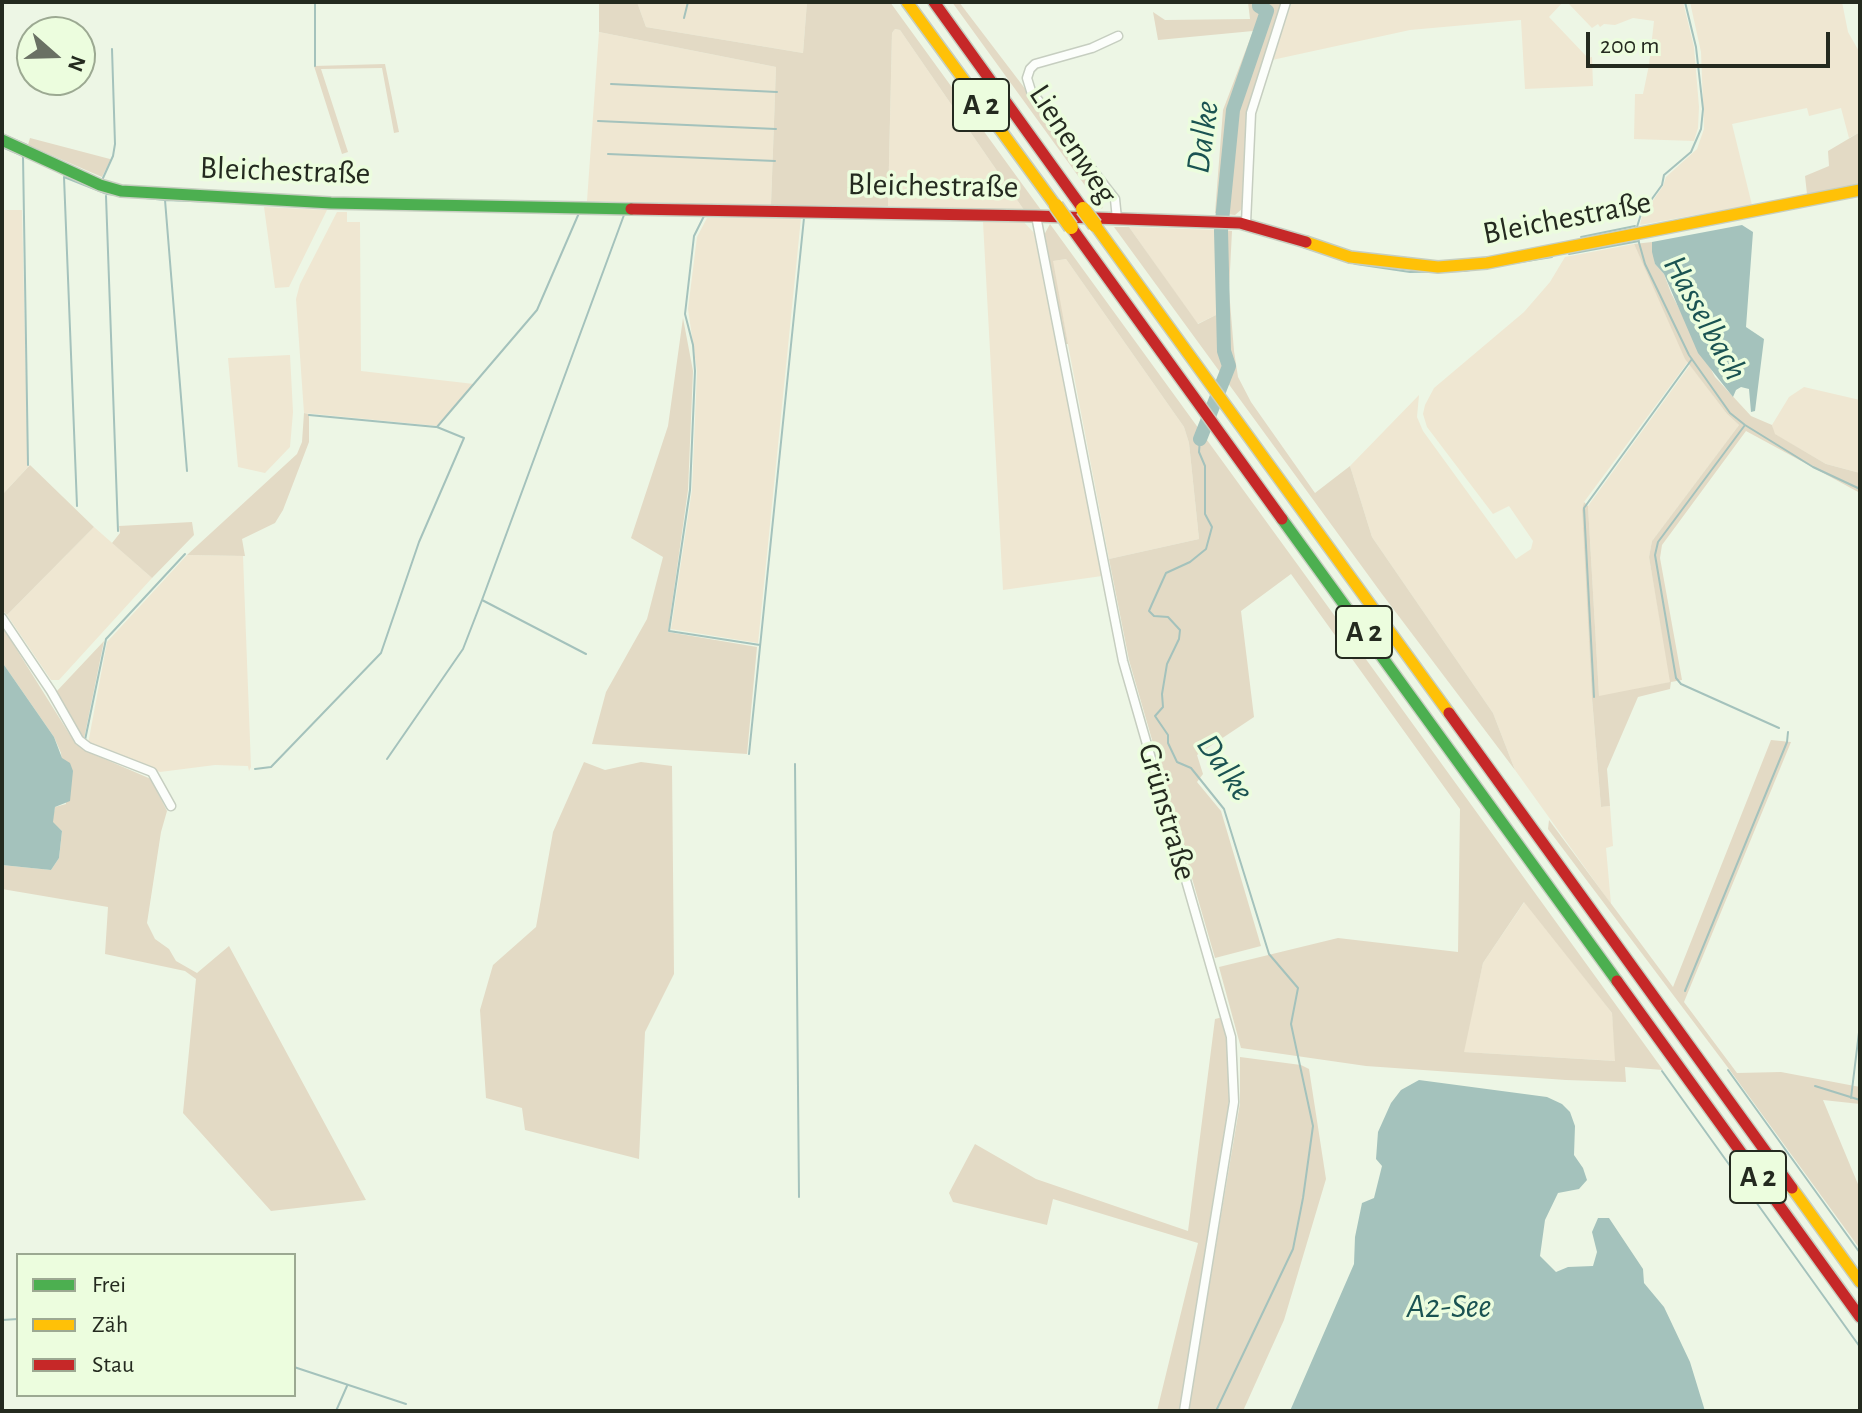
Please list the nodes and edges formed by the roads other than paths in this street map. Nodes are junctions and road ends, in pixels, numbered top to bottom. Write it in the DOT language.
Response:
graph roads {
  1 [pos="907,2"];
  2 [pos="934,2"];
  3 [pos="1286,2"];
  4 [pos="1118,36"];
  5 [pos="2,140"];
  6 [pos="1860,190"];
  7 [pos="1036,216"];
  8 [pos="1117,219"];
  9 [pos="1243,223"];
  10 [pos="2,618"];
  11 [pos="171,806"];
  12 [pos="1860,1282"];
  13 [pos="1860,1317"];
  14 [pos="1184,1411"];
  1 -- 13 [label="main road, A 2, bridge"];
  2 -- 12 [label="main road, A 2, bridge"];
  3 -- 9 [label="street"];
  4 -- 8 [label="street, Lienenweg"];
  5 -- 7 [label="main road, Bleichestraße"];
  6 -- 9 [label="main road, Bleichestraße"];
  7 -- 8 [label="main road, Bleichestraße"];
  7 -- 14 [label="street, Grünstraße"];
  8 -- 9 [label="main road, Bleichestraße"];
  10 -- 11 [label="street"];
}
